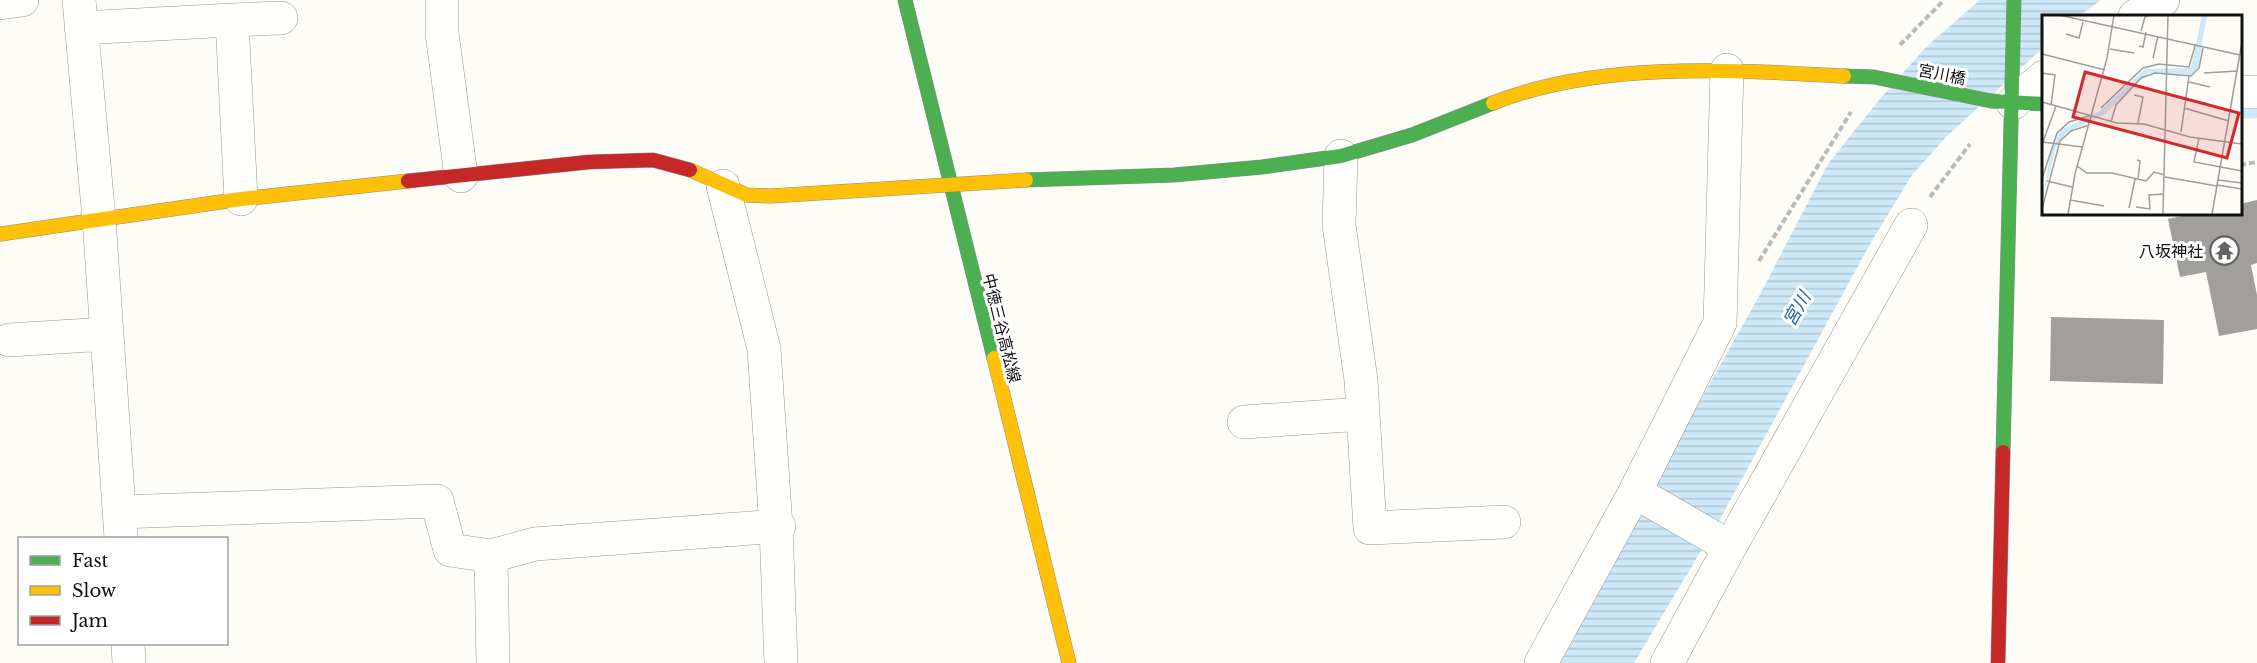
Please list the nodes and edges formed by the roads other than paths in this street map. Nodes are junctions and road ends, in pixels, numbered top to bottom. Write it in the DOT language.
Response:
graph roads {
  1 [pos="22,0"];
  2 [pos="442,0"];
  3 [pos="905,0"];
  4 [pos="2014,0"];
  5 [pos="2163,0"];
  6 [pos="0,3"];
  7 [pos="80,14"];
  8 [pos="2137,15"];
  9 [pos="281,18"];
  10 [pos="232,20"];
  11 [pos="1727,70"];
  12 [pos="2021,94"];
  13 [pos="1341,156"];
  14 [pos="461,176"];
  15 [pos="950,185"];
  16 [pos="723,186"];
  17 [pos="241,199"];
  18 [pos="99,219"];
  19 [pos="1911,225"];
  20 [pos="0,234"];
  21 [pos="107,334"];
  22 [pos="9,340"];
  23 [pos="1363,414"];
  24 [pos="1244,422"];
  25 [pos="1637,494"];
  26 [pos="1504,522"];
  27 [pos="120,525"];
  28 [pos="777,526"];
  29 [pos="1724,544"];
  30 [pos="491,556"];
  31 [pos="128,645"];
  32 [pos="129,663"];
  33 [pos="493,663"];
  34 [pos="781,663"];
  35 [pos="1069,663"];
  36 [pos="1541,663"];
  37 [pos="1667,663"];
  38 [pos="1998,663"];
  1 -- 6 [label="street"];
  2 -- 14 [label="street"];
  3 -- 15 [label="street, 中徳三谷高松線"];
  4 -- 12 [label="street"];
  5 -- 8 [label="street"];
  7 -- 10 [label="street"];
  7 -- 18 [label="street"];
  9 -- 10 [label="street"];
  10 -- 17 [label="street"];
  11 -- 12 [label="street, 宮川橋"];
  11 -- 13 [label="street, 宮川橋"];
  11 -- 25 [label="street"];
  12 -- 38 [label="street"];
  13 -- 15 [label="street, 宮川橋"];
  13 -- 23 [label="street"];
  14 -- 16 [label="street, 宮川橋"];
  14 -- 17 [label="street, 宮川橋"];
  15 -- 16 [label="street, 宮川橋"];
  15 -- 35 [label="street, 中徳三谷高松線"];
  16 -- 28 [label="street"];
  17 -- 18 [label="street, 宮川橋"];
  18 -- 20 [label="street, 宮川橋"];
  18 -- 21 [label="street"];
  19 -- 29 [label="street"];
  21 -- 22 [label="street"];
  21 -- 27 [label="street"];
  23 -- 24 [label="street"];
  23 -- 26 [label="street"];
  25 -- 29 [label="street"];
  25 -- 36 [label="street"];
  27 -- 30 [label="street"];
  28 -- 30 [label="street"];
  28 -- 34 [label="street"];
  29 -- 37 [label="street"];
  30 -- 33 [label="street"];
  31 -- 32 [label="street"];
}
